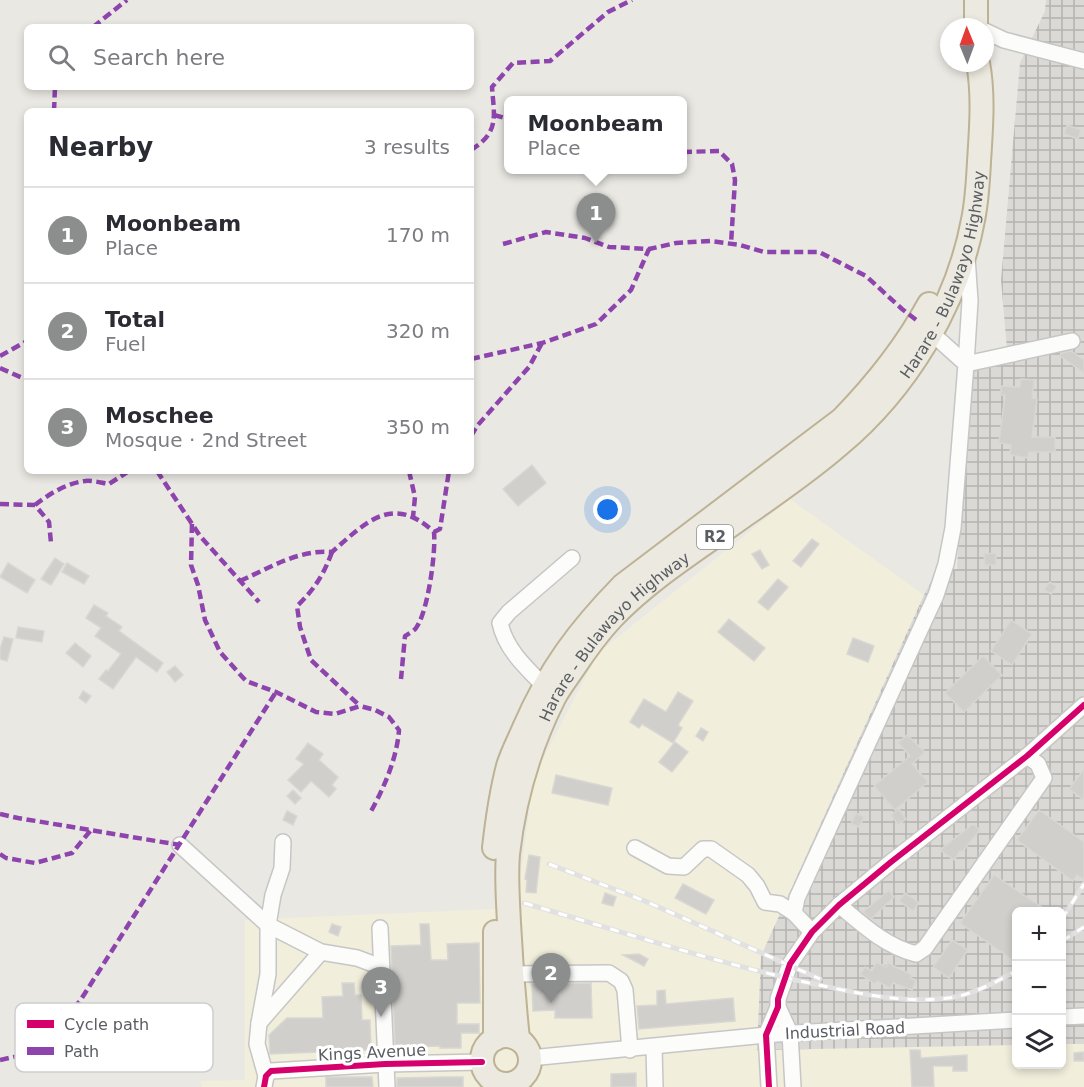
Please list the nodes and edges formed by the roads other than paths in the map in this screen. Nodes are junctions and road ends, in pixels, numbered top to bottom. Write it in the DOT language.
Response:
graph roads {
  1 [pos="969,0"];
  2 [pos="976,0"];
  3 [pos="974,18"];
  4 [pos="976,18"];
  5 [pos="994,35"];
  6 [pos="1084,61"];
  7 [pos="970,72"];
  8 [pos="980,72"];
  9 [pos="966,252"];
  10 [pos="925,327"];
  11 [pos="1072,341"];
  12 [pos="966,364"];
  13 [pos="572,558"];
  14 [pos="549,692"];
  15 [pos="1084,705"];
  16 [pos="1027,756"];
  17 [pos="283,842"];
  18 [pos="180,845"];
  19 [pos="635,848"];
  20 [pos="839,905"];
  21 [pos="794,913"];
  22 [pos="268,925"];
  23 [pos="380,928"];
  24 [pos="812,932"];
  25 [pos="321,952"];
  26 [pos="381,967"];
  27 [pos="503,974"];
  28 [pos="778,1007"];
  29 [pos="1084,1016"];
  30 [pos="1066,1017"];
  31 [pos="1012,1020"];
  32 [pos="258,1023"];
  33 [pos="790,1034"];
  34 [pos="766,1035"];
  35 [pos="495,1039"];
  36 [pos="642,1048"];
  37 [pos="483,1062"];
  38 [pos="385,1064"];
  39 [pos="525,1064"];
  40 [pos="265,1082"];
  41 [pos="499,1085"];
  42 [pos="387,1087"];
  43 [pos="645,1087"];
  44 [pos="655,1087"];
  45 [pos="769,1087"];
  46 [pos="793,1087"];
  1 -- 3 [label="street"];
  2 -- 4 [label="highway"];
  5 -- 6 [label="street"];
  7 -- 10 [label="highway, Harare - Bulawayo Highway / R2"];
  8 -- 9 [label="highway, Harare - Bulawayo Highway / R2"];
  9 -- 10 [label="highway, Harare - Bulawayo Highway / R2"];
  9 -- 12 [label="street"];
  10 -- 12 [label="street"];
  10 -- 14 [label="highway, Harare - Bulawayo Highway / R2"];
  11 -- 12 [label="street"];
  12 -- 21 [label="street"];
  13 -- 14 [label="street"];
  14 -- 27 [label="highway, Harare - Bulawayo Highway / R2"];
  15 -- 16 [label="street"];
  16 -- 20 [label="street"];
  16 -- 20 [label="street"];
  17 -- 22 [label="street"];
  18 -- 22 [label="street"];
  19 -- 21 [label="street"];
  20 -- 24 [label="street"];
  21 -- 24 [label="street"];
  22 -- 25 [label="street"];
  22 -- 32 [label="street"];
  23 -- 26 [label="street"];
  24 -- 28 [label="street"];
  25 -- 26 [label="street"];
  25 -- 32 [label="street"];
  26 -- 38 [label="street"];
  27 -- 35 [label="highway, Harare - Bulawayo Highway / R2"];
  27 -- 36 [label="street"];
  27 -- 39 [label="highway, Harare - Bulawayo Highway / R2"];
  28 -- 33 [label="street"];
  28 -- 34 [label="street"];
  29 -- 30 [label="street"];
  31 -- 33 [label="street, Industrial Road"];
  32 -- 40 [label="street"];
  33 -- 34 [label="street, Industrial Road"];
  33 -- 46 [label="street"];
  34 -- 36 [label="street, Industrial Road"];
  34 -- 45 [label="street"];
  35 -- 37 [label="highway, Harare - Bulawayo Highway / R2"];
  35 -- 39 [label="highway"];
  36 -- 39 [label="street, Industrial Road"];
  36 -- 43 [label="street"];
  36 -- 44 [label="street"];
  37 -- 38 [label="street, Kings Avenue"];
  37 -- 41 [label="highway"];
  38 -- 40 [label="street, Kings Avenue"];
  38 -- 42 [label="street"];
  39 -- 41 [label="highway"];
}
